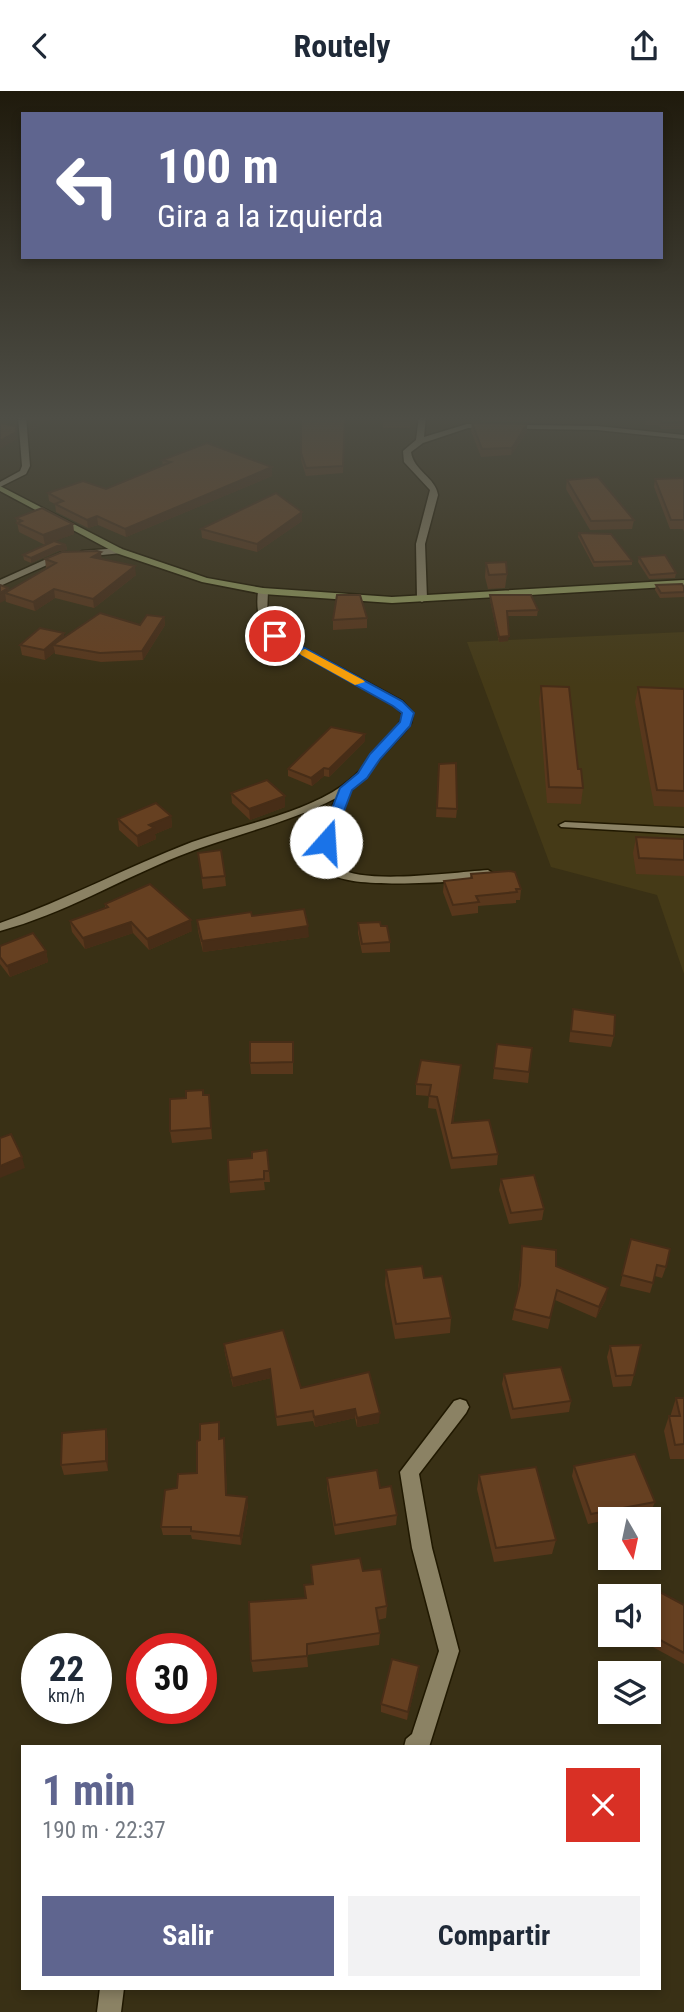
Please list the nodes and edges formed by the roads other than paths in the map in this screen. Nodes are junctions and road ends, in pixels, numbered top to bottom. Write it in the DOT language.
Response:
graph roads {
  1 [pos="35,506"];
  2 [pos="431,506"];
  3 [pos="119,551"];
  4 [pos="0,583"];
  5 [pos="684,583"];
  6 [pos="263,591"];
  7 [pos="422,599"];
  8 [pos="346,788"];
  9 [pos="565,825"];
  10 [pos="684,831"];
  11 [pos="497,873"];
  12 [pos="0,927"];
  13 [pos="460,1408"];
  14 [pos="416,1745"];
  15 [pos="112,1990"];
  16 [pos="109,2012"];
  1 -- 3 [label="street"];
  2 -- 7 [label="street"];
  3 -- 4 [label="street"];
  3 -- 6 [label="street"];
  5 -- 7 [label="street"];
  6 -- 7 [label="street"];
  6 -- 8 [label="street"];
  8 -- 11 [label="street"];
  8 -- 12 [label="street"];
  9 -- 10 [label="street"];
  13 -- 14 [label="street"];
  15 -- 16 [label="street"];
}
